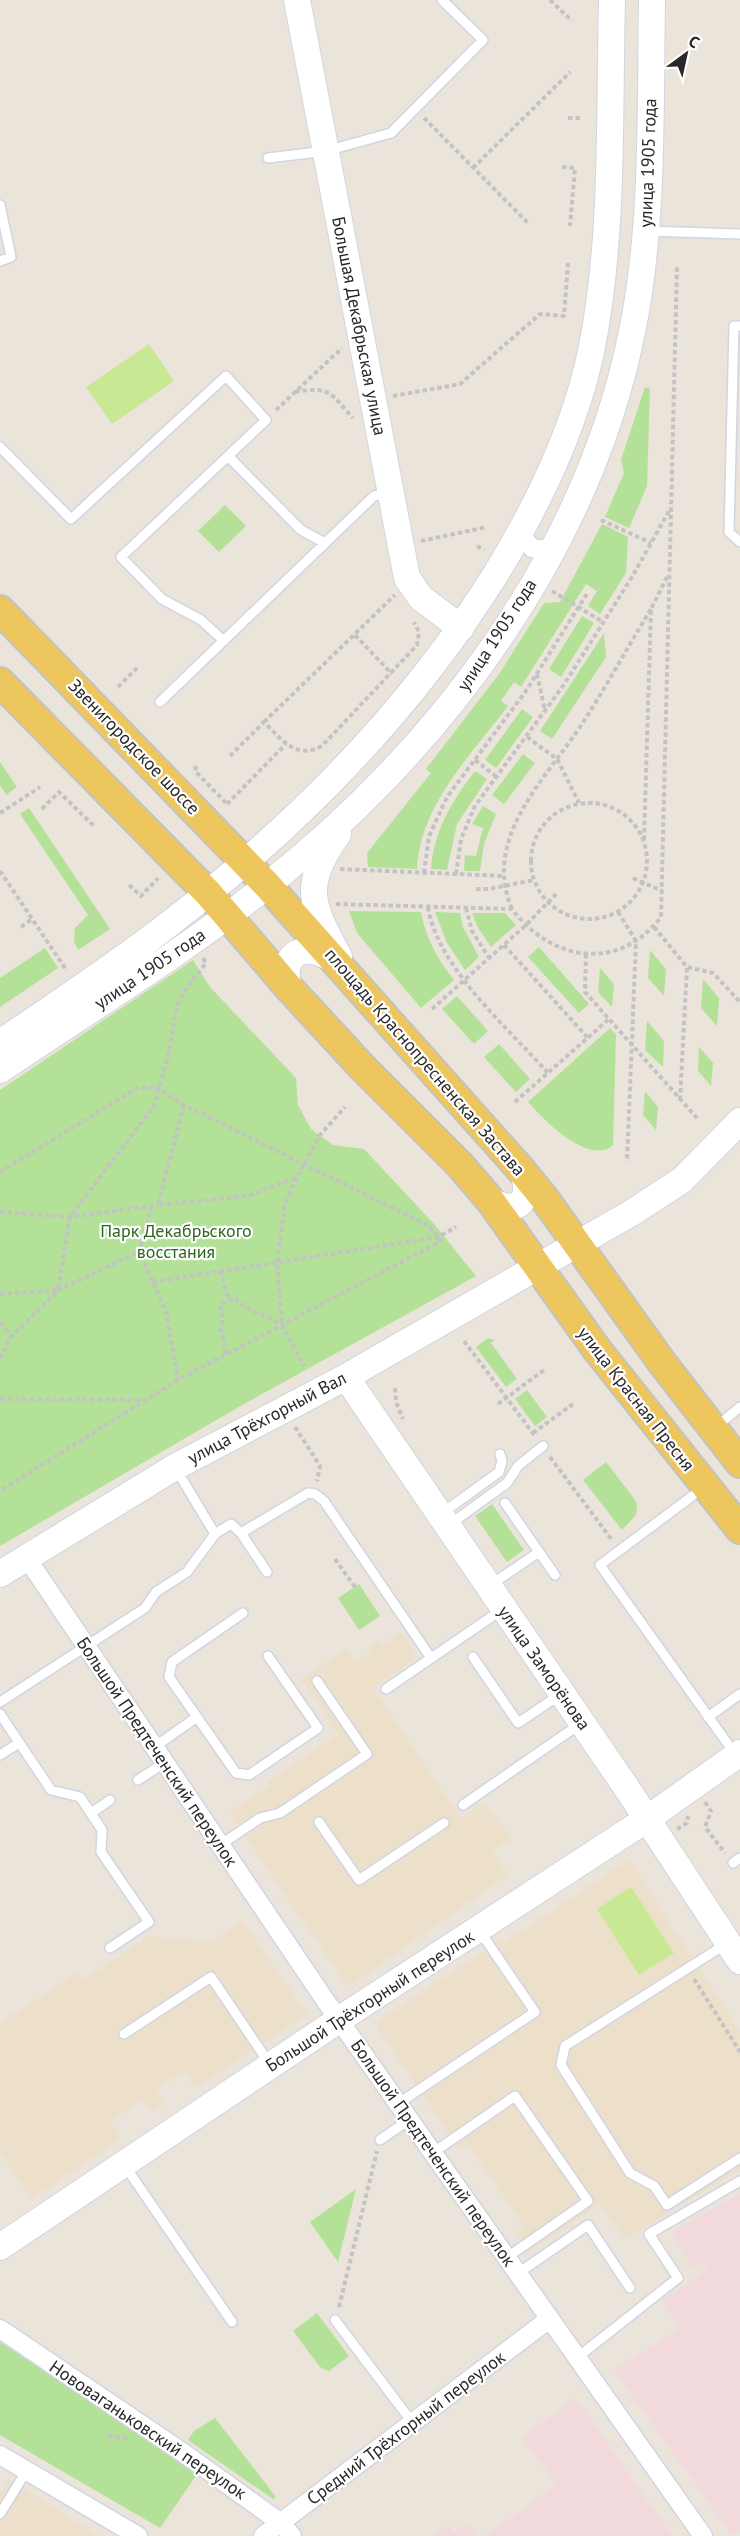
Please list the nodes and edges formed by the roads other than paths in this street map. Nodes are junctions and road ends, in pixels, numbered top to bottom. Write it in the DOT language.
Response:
graph roads {
  1 [pos="297,0"];
  2 [pos="442,0"];
  3 [pos="612,0"];
  4 [pos="652,0"];
  5 [pos="326,151"];
  6 [pos="268,158"];
  7 [pos="0,205"];
  8 [pos="645,231"];
  9 [pos="740,234"];
  10 [pos="0,261"];
  11 [pos="740,326"];
  12 [pos="0,447"];
  13 [pos="228,456"];
  14 [pos="391,493"];
  15 [pos="524,524"];
  16 [pos="556,541"];
  17 [pos="740,542"];
  18 [pos="325,543"];
  19 [pos="477,604"];
  20 [pos="0,610"];
  21 [pos="508,624"];
  22 [pos="461,628"];
  23 [pos="224,641"];
  24 [pos="0,682"];
  25 [pos="160,702"];
  26 [pos="357,807"];
  27 [pos="244,861"];
  28 [pos="267,885"];
  29 [pos="208,892"];
  30 [pos="229,915"];
  31 [pos="343,968"];
  32 [pos="290,988"];
  33 [pos="0,1042"];
  34 [pos="0,1070"];
  35 [pos="740,1121"];
  36 [pos="522,1171"];
  37 [pos="490,1200"];
  38 [pos="576,1243"];
  39 [pos="536,1266"];
  40 [pos="346,1377"];
  41 [pos="740,1407"];
  42 [pos="713,1429"];
  43 [pos="543,1446"];
  44 [pos="500,1454"];
  45 [pos="740,1463"];
  46 [pos="175,1467"];
  47 [pos="705,1487"];
  48 [pos="505,1503"];
  49 [pos="443,1521"];
  50 [pos="740,1529"];
  51 [pos="241,1533"];
  52 [pos="215,1534"];
  53 [pos="539,1552"];
  54 [pos="26,1557"];
  55 [pos="267,1572"];
  56 [pos="0,1574"];
  57 [pos="555,1575"];
  58 [pos="488,1587"];
  59 [pos="503,1609"];
  60 [pos="243,1613"];
  61 [pos="84,1646"];
  62 [pos="268,1656"];
  63 [pos="473,1657"];
  64 [pos="431,1658"];
  65 [pos="317,1681"];
  66 [pos="386,1689"];
  67 [pos="561,1694"];
  68 [pos="740,1694"];
  69 [pos="0,1702"];
  70 [pos="0,1714"];
  71 [pos="197,1717"];
  72 [pos="708,1717"];
  73 [pos="582,1723"];
  74 [pos="19,1743"];
  75 [pos="153,1748"];
  76 [pos="738,1754"];
  77 [pos="0,1755"];
  78 [pos="164,1763"];
  79 [pos="138,1780"];
  80 [pos="110,1800"];
  81 [pos="463,1805"];
  82 [pos="91,1812"];
  83 [pos="647,1819"];
  84 [pos="319,1822"];
  85 [pos="444,1822"];
  86 [pos="220,1845"];
  87 [pos="479,1930"];
  88 [pos="110,1948"];
  89 [pos="734,1952"];
  90 [pos="340,2019"];
  91 [pos="124,2034"];
  92 [pos="271,2065"];
  93 [pos="399,2103"];
  94 [pos="410,2119"];
  95 [pos="380,2140"];
  96 [pos="434,2152"];
  97 [pos="740,2158"];
  98 [pos="124,2164"];
  99 [pos="740,2181"];
  100 [pos="0,2247"];
  101 [pos="506,2258"];
  102 [pos="517,2274"];
  103 [pos="630,2289"];
  104 [pos="336,2320"];
  105 [pos="548,2320"];
  106 [pos="232,2322"];
  107 [pos="0,2329"];
  108 [pos="578,2357"];
  109 [pos="412,2422"];
  110 [pos="0,2455"];
  111 [pos="27,2470"];
  112 [pos="0,2514"];
  113 [pos="286,2529"];
  114 [pos="138,2536"];
  115 [pos="263,2536"];
  116 [pos="703,2536"];
  1 -- 5 [label="main road, Большая Декабрьская улица"];
  2 -- 5 [label="lane"];
  3 -- 15 [label="main road, улица 1905 года"];
  4 -- 8 [label="main road, улица 1905 года"];
  5 -- 6 [label="lane"];
  5 -- 14 [label="main road, Большая Декабрьская улица"];
  7 -- 10 [label="lane"];
  8 -- 9 [label="lane"];
  8 -- 16 [label="main road, улица 1905 года"];
  11 -- 17 [label="lane"];
  12 -- 13 [label="lane"];
  13 -- 18 [label="lane"];
  13 -- 23 [label="lane"];
  14 -- 18 [label="lane"];
  14 -- 22 [label="main road, Большая Декабрьская улица"];
  15 -- 16 [label="street"];
  15 -- 19 [label="main road, улица 1905 года"];
  16 -- 21 [label="main road, улица 1905 года"];
  18 -- 23 [label="lane"];
  19 -- 21 [label="main road"];
  19 -- 22 [label="main road, улица 1905 года"];
  20 -- 27 [label="main road, Звенигородское шоссе"];
  21 -- 26 [label="main road, улица 1905 года"];
  22 -- 27 [label="main road, улица 1905 года"];
  23 -- 25 [label="lane"];
  24 -- 29 [label="main road"];
  26 -- 28 [label="main road, улица 1905 года"];
  26 -- 31 [label="main road"];
  27 -- 28 [label="main road, Звенигородское шоссе"];
  27 -- 29 [label="main road, улица 1905 года"];
  28 -- 30 [label="main road, улица 1905 года"];
  28 -- 31 [label="main road, площадь Краснопресненская Застава"];
  29 -- 30 [label="main road"];
  29 -- 33 [label="main road, улица 1905 года"];
  30 -- 32 [label="main road"];
  30 -- 34 [label="main road, улица 1905 года"];
  31 -- 32 [label="main road"];
  31 -- 36 [label="main road, площадь Краснопресненская Застава"];
  32 -- 37 [label="main road"];
  35 -- 38 [label="main road, улица Трёхгорный Вал"];
  36 -- 37 [label="main road"];
  36 -- 38 [label="main road, площадь Краснопресненская Застава"];
  37 -- 39 [label="main road"];
  38 -- 39 [label="main road, улица Трёхгорный Вал"];
  38 -- 42 [label="main road"];
  39 -- 40 [label="main road, улица Трёхгорный Вал"];
  39 -- 47 [label="main road, улица Красная Пресня"];
  40 -- 46 [label="main road, улица Трёхгорный Вал"];
  40 -- 49 [label="main road, улица Заморёнова"];
  41 -- 42 [label="lane"];
  42 -- 45 [label="main road"];
  43 -- 49 [label="lane"];
  44 -- 49 [label="lane"];
  46 -- 52 [label="lane"];
  46 -- 54 [label="main road, улица Трёхгорный Вал"];
  47 -- 50 [label="main road, улица Красная Пресня"];
  47 -- 72 [label="lane"];
  48 -- 53 [label="lane"];
  49 -- 58 [label="main road, улица Заморёнова"];
  51 -- 52 [label="lane"];
  51 -- 55 [label="lane"];
  51 -- 64 [label="lane"];
  52 -- 61 [label="lane"];
  53 -- 57 [label="lane"];
  53 -- 58 [label="lane"];
  54 -- 56 [label="main road, улица Трёхгорный Вал"];
  54 -- 61 [label="street, Большой Предтеченский переулок"];
  58 -- 59 [label="main road, улица Заморёнова"];
  59 -- 64 [label="lane"];
  59 -- 67 [label="main road, улица Заморёнова"];
  60 -- 71 [label="lane"];
  61 -- 69 [label="lane"];
  61 -- 75 [label="street, Большой Предтеченский переулок"];
  62 -- 71 [label="lane"];
  63 -- 67 [label="lane"];
  64 -- 66 [label="lane"];
  65 -- 86 [label="lane"];
  67 -- 73 [label="main road, улица Заморёнова"];
  68 -- 72 [label="lane"];
  70 -- 74 [label="lane"];
  71 -- 75 [label="lane"];
  72 -- 76 [label="lane"];
  73 -- 81 [label="lane"];
  73 -- 83 [label="main road, улица Заморёнова"];
  74 -- 77 [label="lane"];
  74 -- 82 [label="lane"];
  75 -- 78 [label="street, Большой Предтеченский переулок"];
  76 -- 83 [label="main road, Большой Трёхгорный переулок"];
  78 -- 79 [label="lane"];
  78 -- 86 [label="street, Большой Предтеченский переулок"];
  80 -- 82 [label="lane"];
  82 -- 88 [label="lane"];
  83 -- 87 [label="main road, Большой Трёхгорный переулок"];
  83 -- 89 [label="main road, улица Заморёнова"];
  84 -- 85 [label="lane"];
  86 -- 90 [label="street, Большой Предтеченский переулок"];
  87 -- 90 [label="main road, Большой Трёхгорный переулок"];
  87 -- 93 [label="lane"];
  89 -- 97 [label="lane"];
  90 -- 92 [label="main road, Большой Трёхгорный переулок"];
  90 -- 93 [label="street, Большой Предтеченский переулок"];
  91 -- 92 [label="lane"];
  92 -- 98 [label="main road, Большой Трёхгорный переулок"];
  93 -- 94 [label="street, Большой Предтеченский переулок"];
  94 -- 95 [label="lane"];
  94 -- 96 [label="street, Большой Предтеченский переулок"];
  96 -- 101 [label="street, Большой Предтеченский переулок"];
  96 -- 101 [label="lane"];
  98 -- 100 [label="main road, Большой Трёхгорный переулок"];
  98 -- 106 [label="lane"];
  99 -- 108 [label="lane"];
  101 -- 102 [label="street, Большой Предтеченский переулок"];
  102 -- 103 [label="lane"];
  102 -- 105 [label="street, Большой Предтеченский переулок"];
  104 -- 109 [label="lane"];
  105 -- 108 [label="street, Большой Предтеченский переулок"];
  105 -- 109 [label="street, Средний Трёхгорный переулок"];
  107 -- 113 [label="street, Нововаганьковский переулок"];
  108 -- 116 [label="street, Большой Предтеченский переулок"];
  109 -- 113 [label="street, Средний Трёхгорный переулок"];
  110 -- 111 [label="street"];
  111 -- 112 [label="lane"];
  111 -- 114 [label="street"];
  113 -- 115 [label="street, Средний Трёхгорный переулок"];
}
